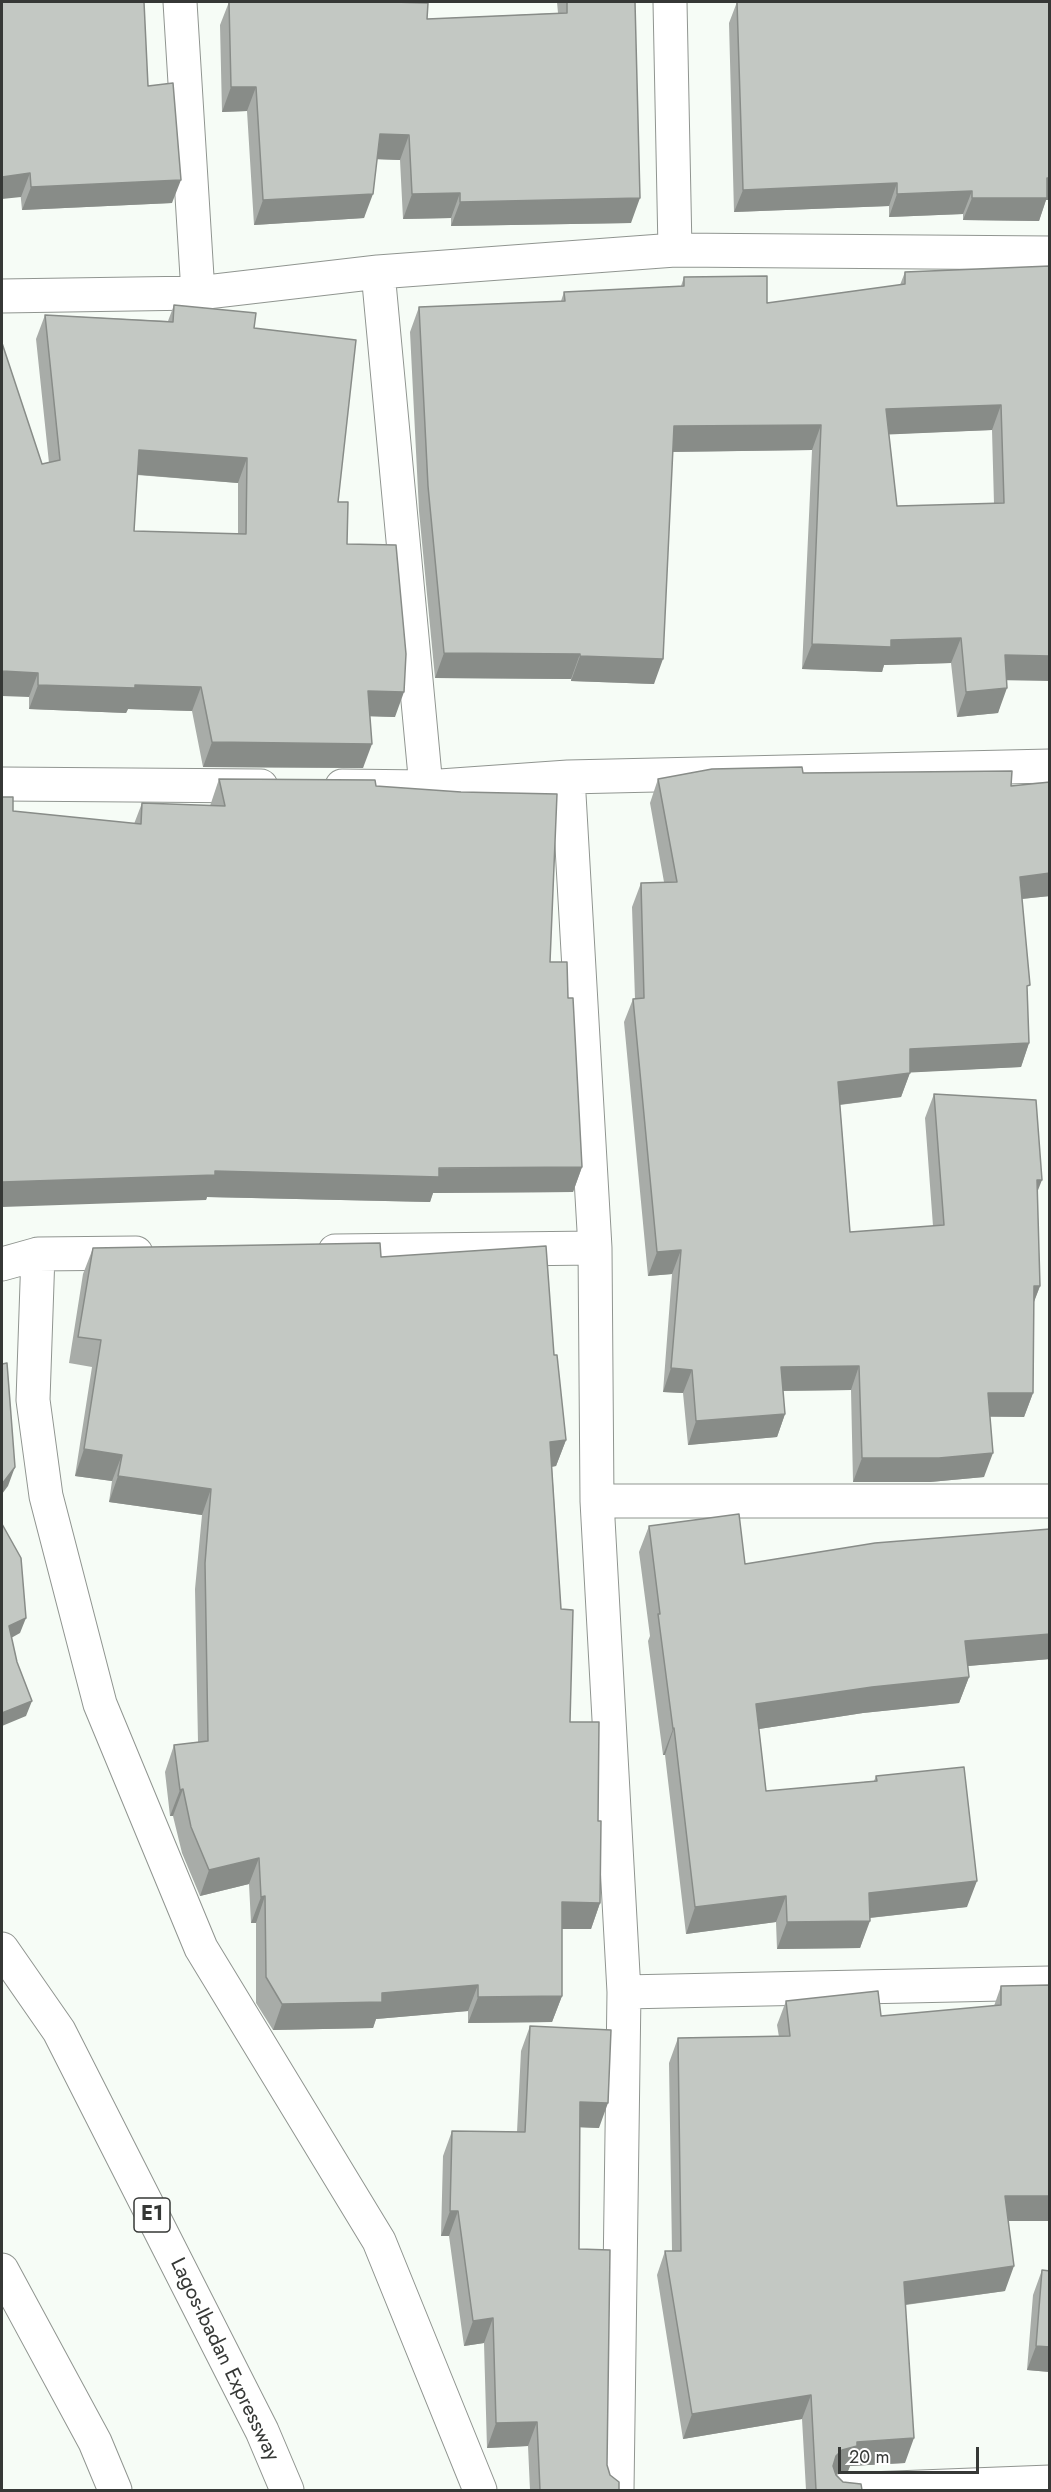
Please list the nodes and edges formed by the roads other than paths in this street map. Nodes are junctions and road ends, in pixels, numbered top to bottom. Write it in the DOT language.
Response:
graph roads {
  1 [pos="180,2"];
  2 [pos="670,2"];
  3 [pos="675,250"];
  4 [pos="1050,253"];
  5 [pos="378,272"];
  6 [pos="198,293"];
  7 [pos="2,296"];
  8 [pos="1050,766"];
  9 [pos="568,777"];
  10 [pos="2,784"];
  11 [pos="426,787"];
  12 [pos="595,1248"];
  13 [pos="310,1251"];
  14 [pos="168,1252"];
  15 [pos="38,1254"];
  16 [pos="2,1264"];
  17 [pos="597,1501"];
  18 [pos="1050,1502"];
  19 [pos="2,1949"];
  20 [pos="1050,1983"];
  21 [pos="624,1992"];
  22 [pos="2,2270"];
  23 [pos="1050,2482"];
  24 [pos="115,2490"];
  25 [pos="286,2490"];
  26 [pos="480,2490"];
  27 [pos="617,2490"];
  28 [pos="843,2490"];
  1 -- 6 [label="main road"];
  2 -- 3 [label="main road"];
  3 -- 4 [label="main road"];
  3 -- 5 [label="main road"];
  5 -- 6 [label="main road"];
  5 -- 11 [label="main road"];
  6 -- 7 [label="main road"];
  8 -- 9 [label="main road"];
  9 -- 11 [label="main road"];
  9 -- 12 [label="main road"];
  10 -- 11 [label="main road"];
  12 -- 13 [label="main road"];
  12 -- 17 [label="main road"];
  14 -- 15 [label="main road"];
  15 -- 16 [label="main road"];
  15 -- 26 [label="main road"];
  17 -- 18 [label="main road"];
  17 -- 21 [label="main road"];
  19 -- 25 [label="main road, Lagos-Ibadan Expressway / E1"];
  20 -- 21 [label="main road"];
  21 -- 27 [label="main road"];
  22 -- 24 [label="main road"];
  23 -- 28 [label="main road"];
}
